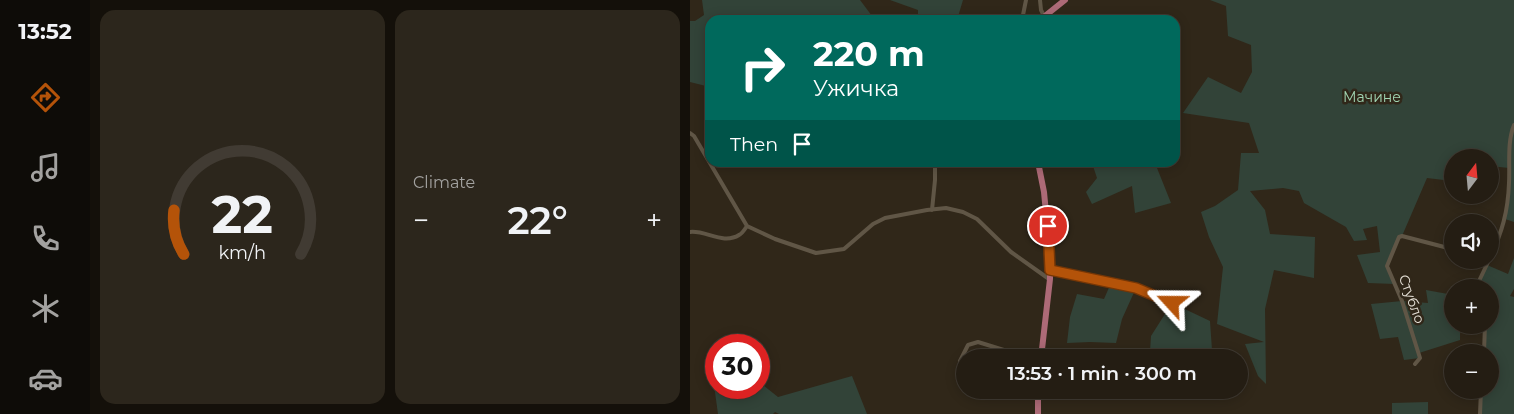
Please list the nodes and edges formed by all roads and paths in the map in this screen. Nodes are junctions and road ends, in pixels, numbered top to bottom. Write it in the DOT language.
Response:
graph roads {
  1 [pos="1020,0"];
  2 [pos="1040,0"];
  3 [pos="1065,0"];
  4 [pos="1025,2"];
  5 [pos="1023,15"];
  6 [pos="1042,15"];
  7 [pos="1046,15"];
  8 [pos="1514,125"];
  9 [pos="690,133"];
  10 [pos="705,155"];
  11 [pos="712,167"];
  12 [pos="936,167"];
  13 [pos="1039,167"];
  14 [pos="932,210"];
  15 [pos="747,226"];
  16 [pos="690,232"];
  17 [pos="1499,238"];
  18 [pos="1444,247"];
  19 [pos="1050,270"];
  20 [pos="1050,279"];
  21 [pos="1181,307"];
  22 [pos="966,349"];
  23 [pos="1001,349"];
  24 [pos="1042,349"];
  25 [pos="1416,364"];
  26 [pos="1038,399"];
  27 [pos="1481,399"];
  28 [pos="1038,414"];
  29 [pos="1480,414"];
  1 -- 4 [label="street"];
  2 -- 6 [label="street"];
  3 -- 7 [label="main road"];
  4 -- 5 [label="street"];
  8 -- 17 [label="street"];
  9 -- 10 [label="street"];
  11 -- 15 [label="street"];
  12 -- 14 [label="street"];
  13 -- 19 [label="main road"];
  14 -- 15 [label="street"];
  14 -- 20 [label="street"];
  15 -- 16 [label="street"];
  18 -- 25 [label="street, Стубло"];
  19 -- 20 [label="main road"];
  19 -- 21 [label="street"];
  20 -- 24 [label="main road"];
  22 -- 23 [label="street"];
  26 -- 28 [label="main road"];
  27 -- 29 [label="street"];
}
